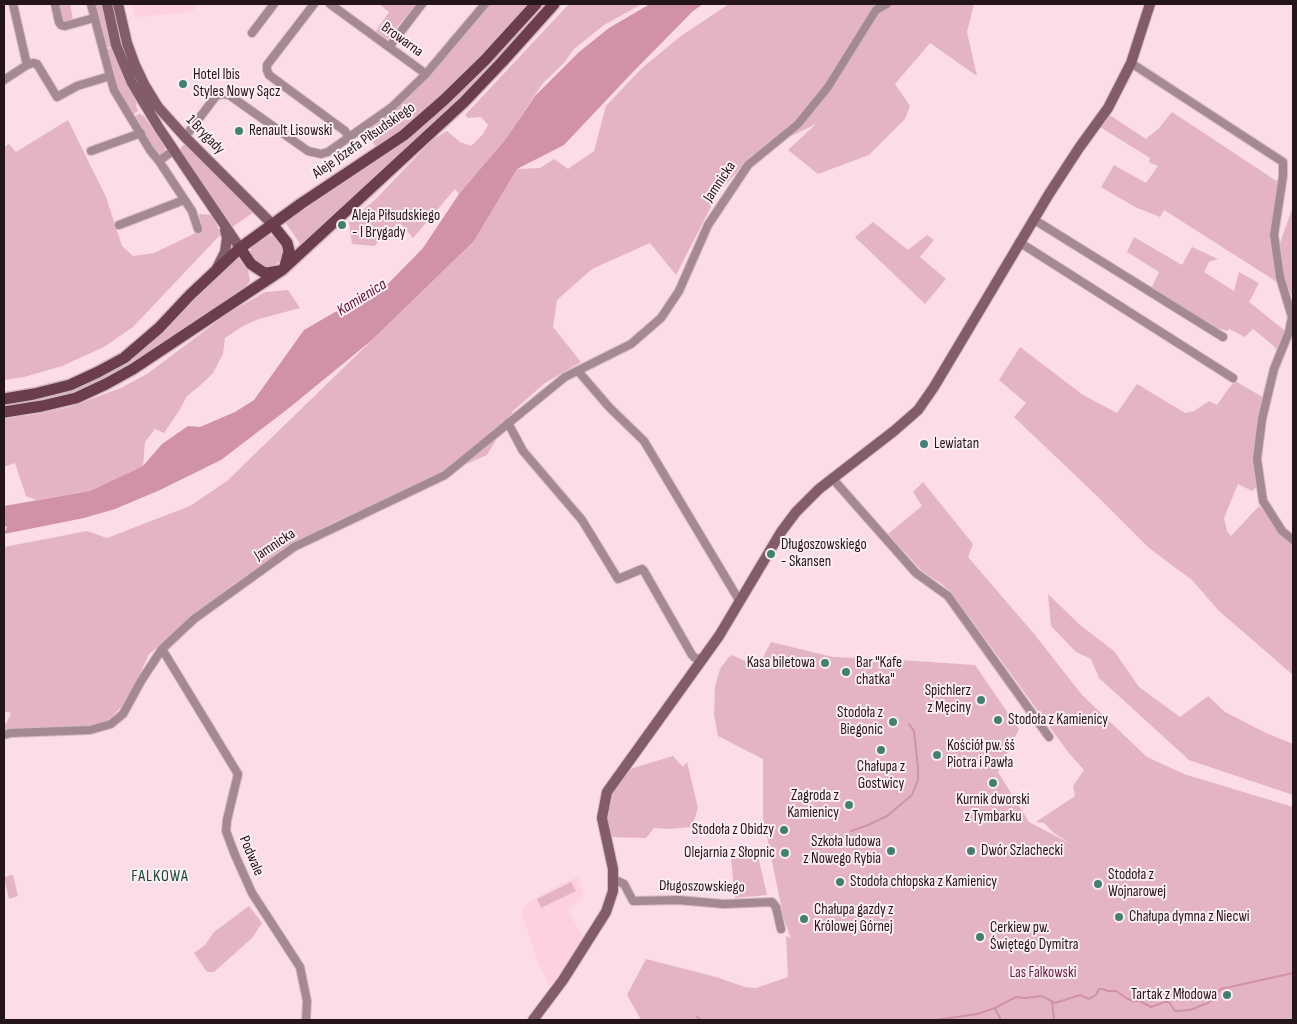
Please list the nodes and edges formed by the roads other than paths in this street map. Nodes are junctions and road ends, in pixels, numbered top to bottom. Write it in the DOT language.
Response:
graph roads {
  1 [pos="13,4"];
  2 [pos="55,4"];
  3 [pos="91,4"];
  4 [pos="107,4"];
  5 [pos="118,4"];
  6 [pos="274,4"];
  7 [pos="314,4"];
  8 [pos="330,4"];
  9 [pos="422,4"];
  10 [pos="485,4"];
  11 [pos="536,4"];
  12 [pos="554,4"];
  13 [pos="887,4"];
  14 [pos="1150,4"];
  15 [pos="94,18"];
  16 [pos="252,34"];
  17 [pos="389,47"];
  18 [pos="1131,63"];
  19 [pos="27,65"];
  20 [pos="426,74"];
  21 [pos="110,76"];
  22 [pos="4,80"];
  23 [pos="141,134"];
  24 [pos="185,137"];
  25 [pos="349,137"];
  26 [pos="174,150"];
  27 [pos="91,151"];
  28 [pos="159,160"];
  29 [pos="184,200"];
  30 [pos="1033,220"];
  31 [pos="223,224"];
  32 [pos="272,224"];
  33 [pos="119,225"];
  34 [pos="198,229"];
  35 [pos="1019,242"];
  36 [pos="240,248"];
  37 [pos="217,269"];
  38 [pos="282,270"];
  39 [pos="1223,337"];
  40 [pos="1266,364"];
  41 [pos="1274,369"];
  42 [pos="578,370"];
  43 [pos="1233,378"];
  44 [pos="4,399"];
  45 [pos="4,412"];
  46 [pos="508,423"];
  47 [pos="832,478"];
  48 [pos="1293,540"];
  49 [pos="739,600"];
  50 [pos="162,649"];
  51 [pos="703,659"];
  52 [pos="4,735"];
  53 [pos="1048,737"];
  54 [pos="613,879"];
  55 [pos="781,929"];
  56 [pos="306,1020"];
  57 [pos="533,1020"];
  1 -- 19 [label="street"];
  2 -- 15 [label="street"];
  3 -- 15 [label="street"];
  4 -- 26 [label="street, 1 Brygady"];
  5 -- 24 [label="street, 1 Brygady"];
  6 -- 16 [label="street"];
  7 -- 25 [label="street"];
  8 -- 17 [label="street, Browarna"];
  9 -- 17 [label="street"];
  10 -- 20 [label="street"];
  11 -- 32 [label="main road, Aleje Józefa Piłsudskiego"];
  12 -- 38 [label="main road, Aleje Józefa Piłsudskiego"];
  13 -- 42 [label="street, Jamnicka"];
  14 -- 18 [label="street"];
  15 -- 21 [label="street"];
  17 -- 20 [label="street, Browarna"];
  18 -- 30 [label="street"];
  18 -- 41 [label="street"];
  19 -- 21 [label="street"];
  19 -- 22 [label="street"];
  20 -- 25 [label="street, Browarna"];
  21 -- 23 [label="street"];
  23 -- 27 [label="street"];
  23 -- 28 [label="street"];
  24 -- 25 [label="street, Browarna"];
  24 -- 26 [label="street"];
  24 -- 32 [label="street, 1 Brygady"];
  26 -- 28 [label="street"];
  26 -- 31 [label="street, 1 Brygady"];
  28 -- 29 [label="street"];
  29 -- 33 [label="street"];
  29 -- 34 [label="street"];
  30 -- 35 [label="street"];
  30 -- 39 [label="street"];
  31 -- 36 [label="street, 1 Brygady"];
  31 -- 37 [label="street"];
  32 -- 36 [label="main road, Aleje Józefa Piłsudskiego"];
  32 -- 38 [label="main road, 1 Brygady"];
  35 -- 43 [label="street"];
  35 -- 47 [label="street"];
  36 -- 37 [label="main road, Aleje Józefa Piłsudskiego"];
  36 -- 38 [label="main road"];
  37 -- 44 [label="main road, Aleje Józefa Piłsudskiego"];
  38 -- 45 [label="main road, Aleje Józefa Piłsudskiego"];
  40 -- 41 [label="street"];
  41 -- 48 [label="street"];
  42 -- 46 [label="street, Jamnicka"];
  42 -- 49 [label="street"];
  46 -- 50 [label="street, Jamnicka"];
  46 -- 51 [label="street"];
  47 -- 49 [label="street"];
  47 -- 53 [label="street"];
  49 -- 51 [label="street"];
  50 -- 52 [label="street, Jamnicka"];
  50 -- 56 [label="street, Podwale"];
  51 -- 54 [label="street"];
  54 -- 55 [label="street, Długoszowskiego"];
  54 -- 57 [label="street"];
}
